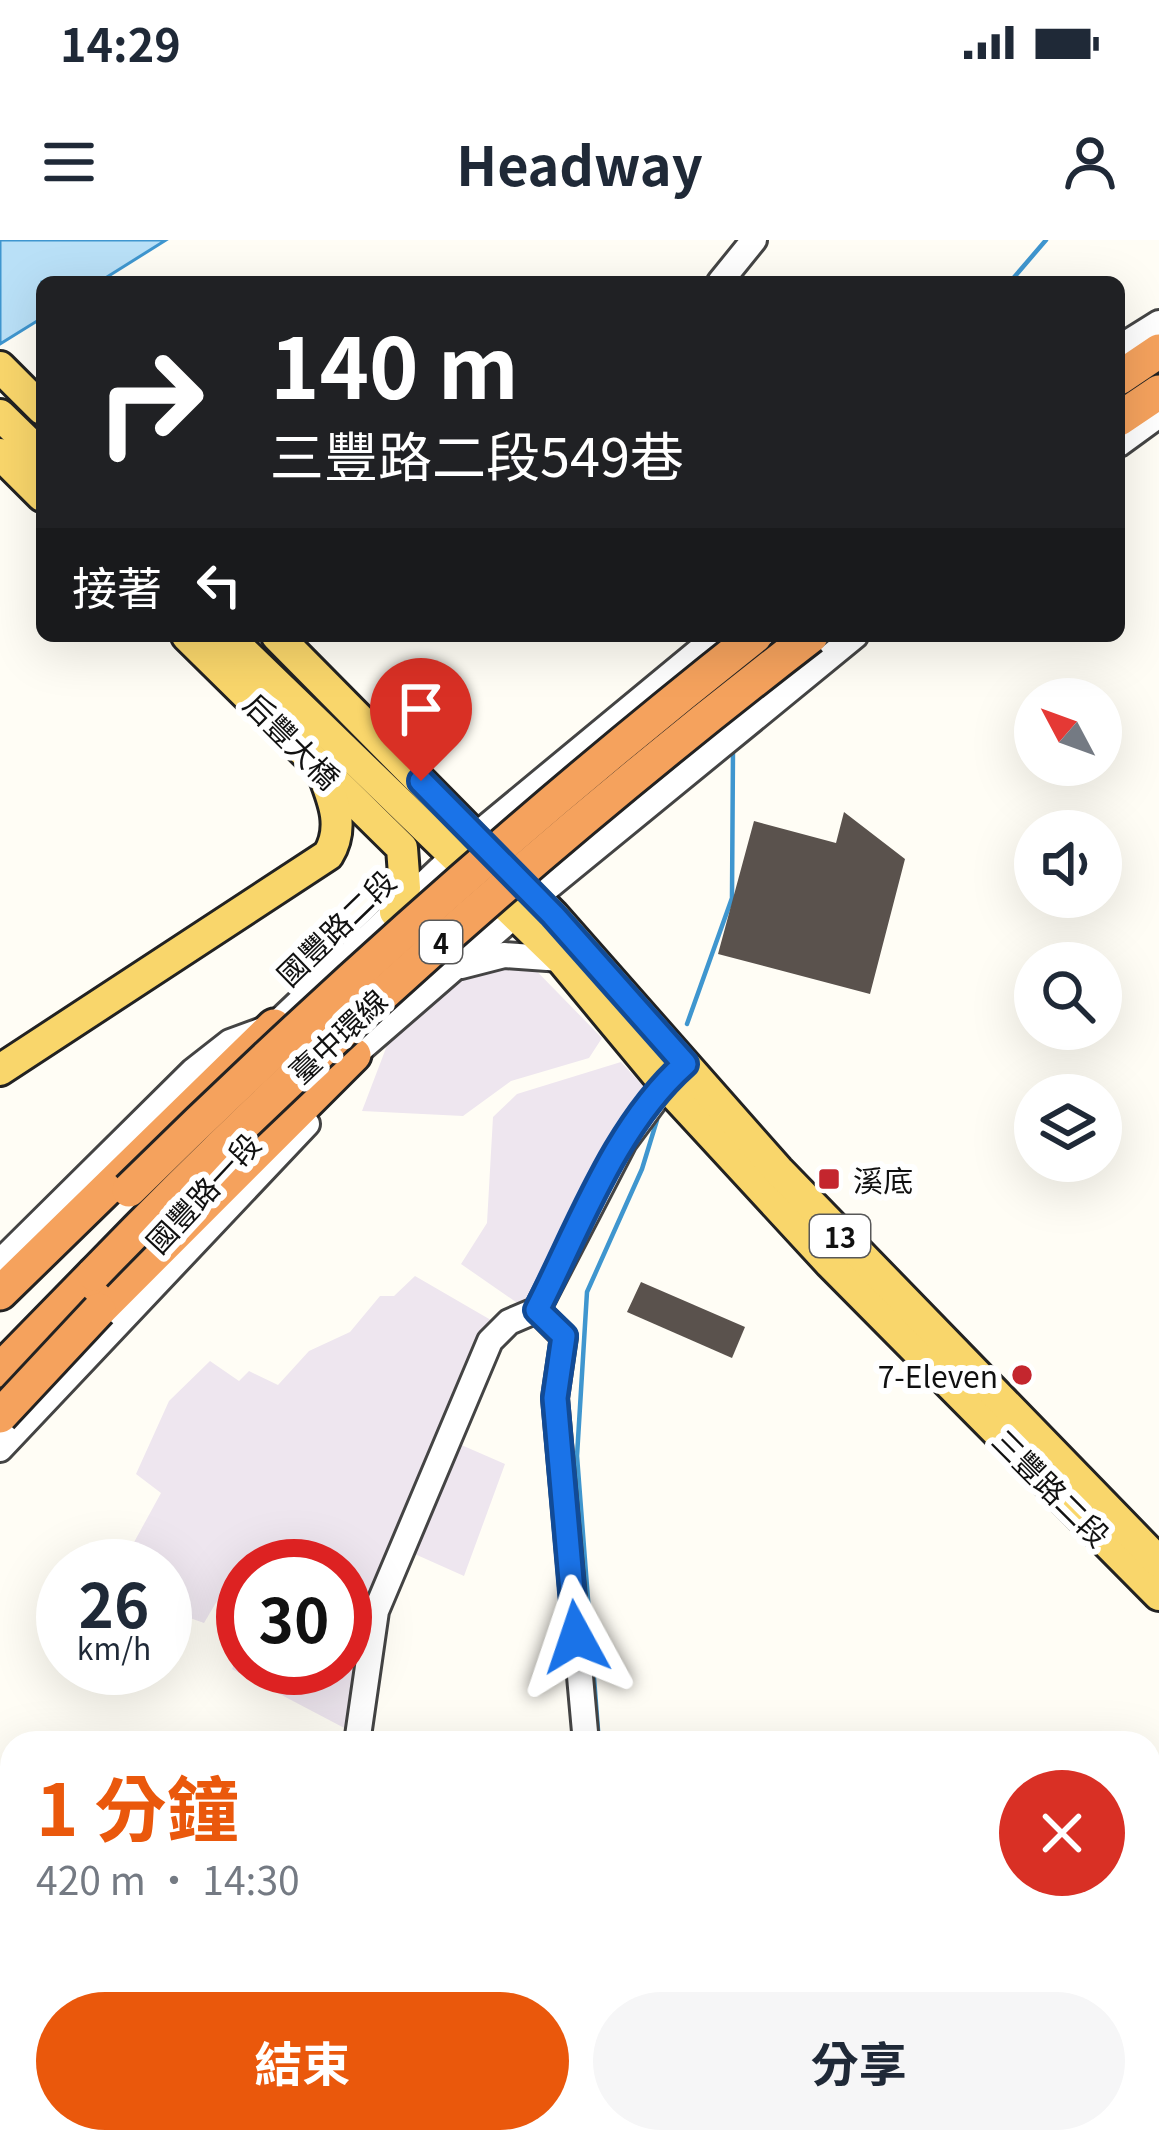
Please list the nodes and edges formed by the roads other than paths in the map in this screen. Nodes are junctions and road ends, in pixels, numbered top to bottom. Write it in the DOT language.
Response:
graph roads {
  1 [pos="754,240"];
  2 [pos="725,276"];
  3 [pos="1159,323"];
  4 [pos="1125,344"];
  5 [pos="1159,351"];
  6 [pos="0,367"];
  7 [pos="1159,370"];
  8 [pos="1125,375"];
  9 [pos="1125,391"];
  10 [pos="1159,392"];
  11 [pos="36,403"];
  12 [pos="1125,414"];
  13 [pos="0,415"];
  14 [pos="1159,415"];
  15 [pos="1125,440"];
  16 [pos="36,450"];
  17 [pos="0,454"];
  18 [pos="36,490"];
  19 [pos="193,642"];
  20 [pos="234,642"];
  21 [pos="282,642"];
  22 [pos="710,642"];
  23 [pos="748,642"];
  24 [pos="776,642"];
  25 [pos="816,649"];
  26 [pos="321,768"];
  27 [pos="464,846"];
  28 [pos="490,874"];
  29 [pos="524,907"];
  30 [pos="395,912"];
  31 [pos="561,959"];
  32 [pos="443,976"];
  33 [pos="274,1027"];
  34 [pos="354,1054"];
  35 [pos="0,1070"];
  36 [pos="675,1074"];
  37 [pos="290,1115"];
  38 [pos="0,1262"];
  39 [pos="0,1294"];
  40 [pos="537,1310"];
  41 [pos="0,1322"];
  42 [pos="0,1370"];
  43 [pos="0,1381"];
  44 [pos="35,1412"];
  45 [pos="0,1416"];
  46 [pos="0,1449"];
  47 [pos="1159,1562"];
  48 [pos="1159,1595"];
  49 [pos="359,1731"];
  50 [pos="585,1731"];
  1 -- 2 [label="street"];
  3 -- 4 [label="street"];
  5 -- 8 [label="highway"];
  6 -- 11 [label="main road"];
  7 -- 9 [label="street"];
  10 -- 12 [label="highway"];
  13 -- 16 [label="main road"];
  14 -- 15 [label="street"];
  17 -- 18 [label="main road"];
  19 -- 26 [label="main road, 后豐大橋"];
  20 -- 27 [label="main road, 后豐大橋 / 13"];
  21 -- 27 [label="main road, 后豐大橋 / 13"];
  22 -- 27 [label="street, 國豐路二段"];
  23 -- 41 [label="highway, 臺中環線 / 4, bridge"];
  24 -- 28 [label="street"];
  25 -- 29 [label="street"];
  25 -- 42 [label="highway, 臺中環線 / 4, bridge"];
  26 -- 30 [label="main road, 后豐大橋"];
  26 -- 35 [label="main road"];
  27 -- 28 [label="main road, 三豐路二段 / 13"];
  27 -- 30 [label="street, 國豐路二段"];
  28 -- 29 [label="main road, 三豐路二段 / 13"];
  28 -- 37 [label="highway"];
  29 -- 31 [label="main road, 三豐路二段 / 13"];
  29 -- 32 [label="street"];
  29 -- 36 [label="main road, 三豐路二段 / 13"];
  30 -- 33 [label="street, 國豐路二段"];
  31 -- 32 [label="street"];
  31 -- 36 [label="main road, 三豐路二段 / 13"];
  32 -- 34 [label="street, 國豐路一段"];
  33 -- 38 [label="street, 國豐路二段"];
  33 -- 39 [label="highway"];
  34 -- 37 [label="highway"];
  34 -- 44 [label="street, 國豐路一段"];
  36 -- 40 [label="street"];
  36 -- 47 [label="main road, 三豐路二段 / 13"];
  36 -- 48 [label="main road, 三豐路二段 / 13"];
  37 -- 45 [label="highway, bridge"];
  40 -- 49 [label="street"];
  40 -- 50 [label="street"];
  43 -- 44 [label="street"];
  44 -- 46 [label="street, 國豐路一段"];
}
